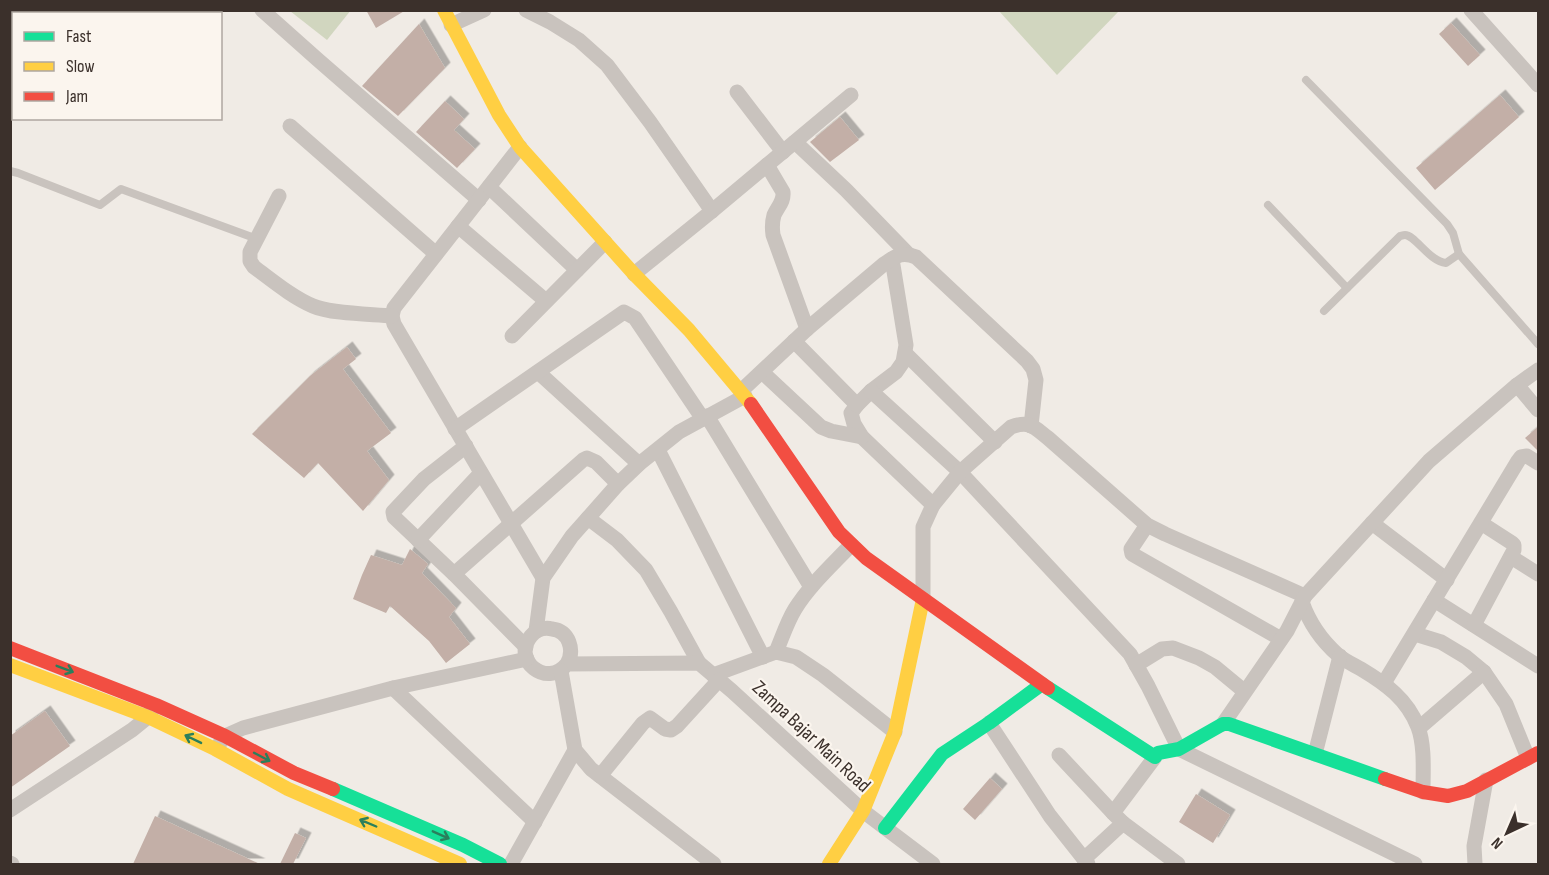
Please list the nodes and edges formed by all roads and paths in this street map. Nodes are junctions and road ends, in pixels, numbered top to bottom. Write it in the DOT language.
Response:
graph roads {
  1 [pos="262,10"];
  2 [pos="444,10"];
  3 [pos="484,10"];
  4 [pos="526,10"];
  5 [pos="1471,10"];
  6 [pos="452,26"];
  7 [pos="1306,80"];
  8 [pos="1539,85"];
  9 [pos="737,92"];
  10 [pos="850,95"];
  11 [pos="290,126"];
  12 [pos="795,142"];
  13 [pos="520,147"];
  14 [pos="783,152"];
  15 [pos="767,165"];
  16 [pos="10,171"];
  17 [pos="484,194"];
  18 [pos="279,196"];
  19 [pos="1268,205"];
  20 [pos="712,211"];
  21 [pos="458,226"];
  22 [pos="257,238"];
  23 [pos="605,242"];
  24 [pos="436,254"];
  25 [pos="908,254"];
  26 [pos="1459,254"];
  27 [pos="892,259"];
  28 [pos="577,270"];
  29 [pos="634,274"];
  30 [pos="1347,288"];
  31 [pos="546,302"];
  32 [pos="1324,311"];
  33 [pos="392,316"];
  34 [pos="807,329"];
  35 [pos="513,336"];
  36 [pos="794,341"];
  37 [pos="1539,344"];
  38 [pos="904,352"];
  39 [pos="1539,370"];
  40 [pos="538,372"];
  41 [pos="762,372"];
  42 [pos="1517,385"];
  43 [pos="871,391"];
  44 [pos="743,393"];
  45 [pos="857,405"];
  46 [pos="1539,410"];
  47 [pos="705,417"];
  48 [pos="1031,426"];
  49 [pos="455,429"];
  50 [pos="862,437"];
  51 [pos="995,442"];
  52 [pos="465,446"];
  53 [pos="658,450"];
  54 [pos="1539,463"];
  55 [pos="639,464"];
  56 [pos="960,472"];
  57 [pos="481,473"];
  58 [pos="618,484"];
  59 [pos="933,505"];
  60 [pos="588,518"];
  61 [pos="1372,523"];
  62 [pos="1481,523"];
  63 [pos="511,524"];
  64 [pos="1147,525"];
  65 [pos="418,540"];
  66 [pos="851,545"];
  67 [pos="1511,557"];
  68 [pos="454,574"];
  69 [pos="1539,574"];
  70 [pos="543,578"];
  71 [pos="1447,580"];
  72 [pos="811,587"];
  73 [pos="923,599"];
  74 [pos="1303,599"];
  75 [pos="1434,600"];
  76 [pos="1474,625"];
  77 [pos="536,631"];
  78 [pos="1415,634"];
  79 [pos="1281,639"];
  80 [pos="10,648"];
  81 [pos="526,653"];
  82 [pos="770,655"];
  83 [pos="1340,656"];
  84 [pos="699,663"];
  85 [pos="10,665"];
  86 [pos="1136,665"];
  87 [pos="1539,666"];
  88 [pos="564,668"];
  89 [pos="1484,672"];
  90 [pos="716,677"];
  91 [pos="1384,683"];
  92 [pos="1042,684"];
  93 [pos="393,688"];
  94 [pos="1244,691"];
  95 [pos="152,711"];
  96 [pos="989,723"];
  97 [pos="1223,724"];
  98 [pos="1419,729"];
  99 [pos="895,732"];
  100 [pos="225,736"];
  101 [pos="215,749"];
  102 [pos="1179,749"];
  103 [pos="575,750"];
  104 [pos="1315,754"];
  105 [pos="1059,755"];
  106 [pos="1533,755"];
  107 [pos="1155,757"];
  108 [pos="600,776"];
  109 [pos="1486,780"];
  110 [pos="1423,792"];
  111 [pos="10,810"];
  112 [pos="863,811"];
  113 [pos="1118,818"];
  114 [pos="535,822"];
  115 [pos="885,828"];
  116 [pos="1086,862"];
  117 [pos="460,864"];
  118 [pos="500,864"];
  119 [pos="511,864"];
  120 [pos="714,864"];
  121 [pos="829,864"];
  122 [pos="933,864"];
  123 [pos="1178,864"];
  124 [pos="1415,864"];
  125 [pos="1475,864"];
  1 -- 17 [label="street"];
  2 -- 6 [label="street"];
  3 -- 6 [label="street"];
  4 -- 20 [label="street"];
  5 -- 8 [label="street"];
  6 -- 13 [label="street"];
  7 -- 26 [label="lane"];
  9 -- 14 [label="street"];
  10 -- 12 [label="street"];
  11 -- 24 [label="street"];
  12 -- 14 [label="street"];
  12 -- 25 [label="street"];
  13 -- 17 [label="street"];
  13 -- 23 [label="street"];
  14 -- 15 [label="street"];
  15 -- 20 [label="street"];
  15 -- 34 [label="street"];
  16 -- 22 [label="lane"];
  17 -- 21 [label="street"];
  17 -- 28 [label="street"];
  18 -- 22 [label="street"];
  19 -- 30 [label="lane"];
  20 -- 29 [label="street"];
  21 -- 24 [label="street"];
  21 -- 31 [label="street"];
  22 -- 33 [label="street"];
  23 -- 28 [label="street"];
  23 -- 29 [label="street"];
  24 -- 33 [label="street"];
  25 -- 27 [label="street"];
  25 -- 48 [label="street"];
  26 -- 30 [label="lane"];
  26 -- 37 [label="lane"];
  27 -- 34 [label="street"];
  27 -- 38 [label="street"];
  28 -- 31 [label="street"];
  29 -- 44 [label="street"];
  30 -- 32 [label="lane"];
  31 -- 35 [label="street"];
  33 -- 49 [label="street"];
  34 -- 36 [label="street"];
  36 -- 41 [label="street"];
  36 -- 45 [label="street"];
  38 -- 43 [label="street"];
  38 -- 51 [label="street"];
  39 -- 42 [label="street"];
  40 -- 47 [label="street"];
  40 -- 49 [label="street"];
  40 -- 55 [label="street"];
  41 -- 44 [label="street"];
  41 -- 50 [label="street"];
  42 -- 46 [label="street"];
  42 -- 61 [label="street"];
  43 -- 45 [label="street"];
  43 -- 56 [label="street"];
  44 -- 47 [label="street"];
  44 -- 66 [label="street"];
  45 -- 50 [label="street"];
  47 -- 53 [label="street"];
  47 -- 72 [label="street"];
  48 -- 51 [label="street"];
  48 -- 64 [label="street"];
  49 -- 52 [label="street"];
  50 -- 59 [label="street"];
  51 -- 56 [label="street"];
  52 -- 57 [label="street"];
  52 -- 65 [label="street"];
  53 -- 55 [label="street"];
  53 -- 82 [label="street"];
  54 -- 62 [label="street"];
  55 -- 58 [label="street"];
  56 -- 59 [label="street"];
  56 -- 86 [label="street"];
  57 -- 63 [label="street"];
  57 -- 65 [label="street"];
  58 -- 60 [label="street"];
  58 -- 63 [label="street"];
  59 -- 73 [label="street"];
  60 -- 70 [label="street"];
  60 -- 84 [label="street"];
  61 -- 71 [label="street"];
  61 -- 74 [label="street"];
  62 -- 67 [label="street"];
  62 -- 71 [label="street"];
  63 -- 68 [label="street"];
  63 -- 70 [label="street"];
  64 -- 74 [label="street"];
  64 -- 79 [label="street"];
  65 -- 68 [label="street"];
  66 -- 72 [label="street"];
  66 -- 73 [label="street"];
  67 -- 69 [label="street"];
  67 -- 76 [label="street"];
  68 -- 81 [label="street"];
  70 -- 77 [label="street"];
  71 -- 75 [label="street"];
  72 -- 82 [label="street"];
  73 -- 92 [label="street"];
  73 -- 99 [label="street"];
  74 -- 79 [label="street"];
  74 -- 83 [label="street"];
  75 -- 76 [label="street"];
  75 -- 78 [label="street"];
  76 -- 87 [label="street"];
  77 -- 81 [label="street"];
  77 -- 88 [label="street"];
  78 -- 89 [label="street"];
  78 -- 91 [label="street"];
  79 -- 94 [label="street"];
  80 -- 95 [label="street, one-way"];
  81 -- 88 [label="street"];
  81 -- 93 [label="street"];
  82 -- 90 [label="street"];
  82 -- 99 [label="street"];
  83 -- 91 [label="street"];
  83 -- 104 [label="street"];
  84 -- 88 [label="street"];
  84 -- 90 [label="street, Zampa Bajar Main Road"];
  85 -- 95 [label="street"];
  86 -- 94 [label="street"];
  86 -- 102 [label="street"];
  88 -- 103 [label="street"];
  89 -- 98 [label="street"];
  89 -- 106 [label="street"];
  90 -- 108 [label="street"];
  90 -- 112 [label="street, Zampa Bajar Main Road"];
  91 -- 98 [label="street"];
  92 -- 96 [label="street"];
  92 -- 107 [label="street"];
  93 -- 100 [label="street"];
  93 -- 114 [label="street"];
  94 -- 97 [label="street"];
  95 -- 100 [label="street"];
  101 -- 95 [label="street, one-way"];
  95 -- 111 [label="street"];
  96 -- 115 [label="street"];
  96 -- 116 [label="street"];
  97 -- 102 [label="street"];
  97 -- 104 [label="street"];
  98 -- 110 [label="street"];
  99 -- 112 [label="street"];
  100 -- 101 [label="street"];
  100 -- 118 [label="street, one-way"];
  117 -- 101 [label="street, one-way"];
  102 -- 107 [label="street"];
  102 -- 124 [label="street"];
  103 -- 108 [label="street"];
  103 -- 114 [label="street"];
  104 -- 110 [label="street"];
  105 -- 113 [label="street"];
  106 -- 109 [label="street"];
  107 -- 113 [label="street"];
  108 -- 120 [label="street"];
  109 -- 110 [label="street"];
  109 -- 125 [label="street"];
  112 -- 115 [label="street, Zampa Bajar Main Road"];
  112 -- 121 [label="street"];
  113 -- 116 [label="street"];
  113 -- 123 [label="street"];
  114 -- 119 [label="street"];
  115 -- 122 [label="street, Zampa Bajar Main Road"];
}
